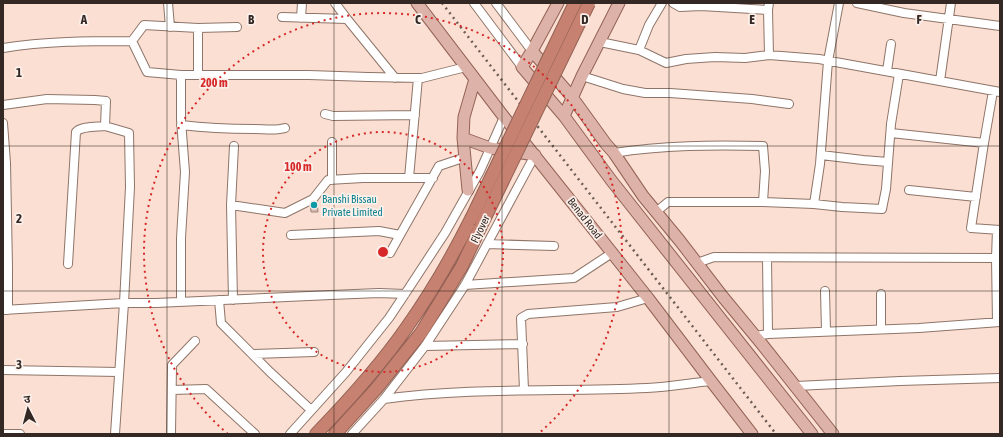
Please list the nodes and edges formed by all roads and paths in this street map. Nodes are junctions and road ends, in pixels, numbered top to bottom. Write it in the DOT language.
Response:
graph roads {
  1 [pos="168,3"];
  2 [pos="302,3"];
  3 [pos="335,3"];
  4 [pos="417,3"];
  5 [pos="474,3"];
  6 [pos="496,3"];
  7 [pos="558,3"];
  8 [pos="575,3"];
  9 [pos="589,3"];
  10 [pos="619,3"];
  11 [pos="662,3"];
  12 [pos="673,3"];
  13 [pos="839,3"];
  14 [pos="857,3"];
  15 [pos="951,3"];
  16 [pos="768,6"];
  17 [pos="896,7"];
  18 [pos="282,17"];
  19 [pos="301,18"];
  20 [pos="948,18"];
  21 [pos="347,20"];
  22 [pos="170,26"];
  23 [pos="1000,26"];
  24 [pos="237,27"];
  25 [pos="198,28"];
  26 [pos="132,41"];
  27 [pos="600,42"];
  28 [pos="891,44"];
  29 [pos="3,48"];
  30 [pos="639,50"];
  31 [pos="532,51"];
  32 [pos="769,55"];
  33 [pos="828,61"];
  34 [pos="522,66"];
  35 [pos="466,68"];
  36 [pos="887,71"];
  37 [pos="899,74"];
  38 [pos="181,75"];
  39 [pos="198,75"];
  40 [pos="582,76"];
  41 [pos="395,78"];
  42 [pos="418,78"];
  43 [pos="475,79"];
  44 [pos="940,81"];
  45 [pos="996,92"];
  46 [pos="572,97"];
  47 [pos="3,104"];
  48 [pos="789,104"];
  49 [pos="325,114"];
  50 [pos="415,115"];
  51 [pos="564,116"];
  52 [pos="504,117"];
  53 [pos="3,123"];
  54 [pos="181,125"];
  55 [pos="105,126"];
  56 [pos="286,128"];
  57 [pos="891,133"];
  58 [pos="463,138"];
  59 [pos="332,142"];
  60 [pos="984,143"];
  61 [pos="234,146"];
  62 [pos="490,148"];
  63 [pos="614,153"];
  64 [pos="535,155"];
  65 [pos="821,155"];
  66 [pos="466,157"];
  67 [pos="888,162"];
  68 [pos="410,178"];
  69 [pos="433,178"];
  70 [pos="332,180"];
  71 [pos="468,190"];
  72 [pos="909,190"];
  73 [pos="976,198"];
  74 [pos="763,202"];
  75 [pos="814,204"];
  76 [pos="231,205"];
  77 [pos="656,212"];
  78 [pos="998,230"];
  79 [pos="291,235"];
  80 [pos="400,235"];
  81 [pos="487,244"];
  82 [pos="554,246"];
  83 [pos="390,253"];
  84 [pos="612,253"];
  85 [pos="767,258"];
  86 [pos="996,258"];
  87 [pos="697,263"];
  88 [pos="68,264"];
  89 [pos="6,267"];
  90 [pos="465,285"];
  91 [pos="825,291"];
  92 [pos="405,294"];
  93 [pos="881,294"];
  94 [pos="648,298"];
  95 [pos="219,300"];
  96 [pos="233,300"];
  97 [pos="180,302"];
  98 [pos="124,303"];
  99 [pos="5,310"];
  100 [pos="998,322"];
  101 [pos="881,329"];
  102 [pos="826,331"];
  103 [pos="768,334"];
  104 [pos="755,336"];
  105 [pos="195,341"];
  106 [pos="523,344"];
  107 [pos="425,346"];
  108 [pos="314,352"];
  109 [pos="253,354"];
  110 [pos="3,370"];
  111 [pos="119,372"];
  112 [pos="1000,378"];
  113 [pos="711,381"];
  114 [pos="796,386"];
  115 [pos="172,390"];
  116 [pos="524,390"];
  117 [pos="384,399"];
  118 [pos="311,410"];
  119 [pos="3,434"];
  120 [pos="20,434"];
  121 [pos="115,434"];
  122 [pos="171,434"];
  123 [pos="255,434"];
  124 [pos="290,434"];
  125 [pos="316,434"];
  126 [pos="335,434"];
  127 [pos="352,434"];
  128 [pos="749,434"];
  129 [pos="812,434"];
  130 [pos="833,434"];
  1 -- 22 [label="street"];
  2 -- 19 [label="street"];
  3 -- 21 [label="street"];
  4 -- 35 [label="main road, Benad Road"];
  5 -- 34 [label="street"];
  6 -- 31 [label="street"];
  7 -- 31 [label="main road"];
  8 -- 125 [label="highway, Flyover, bridge"];
  9 -- 126 [label="highway, Flyover, bridge"];
  10 -- 27 [label="main road"];
  11 -- 30 [label="street"];
  12 -- 16 [label="street"];
  13 -- 33 [label="street"];
  14 -- 17 [label="street"];
  15 -- 20 [label="street"];
  16 -- 32 [label="street"];
  17 -- 20 [label="street"];
  18 -- 19 [label="street"];
  19 -- 21 [label="street"];
  20 -- 23 [label="street"];
  20 -- 44 [label="street"];
  21 -- 41 [label="street"];
  22 -- 25 [label="street"];
  22 -- 26 [label="street"];
  24 -- 25 [label="street"];
  25 -- 39 [label="street"];
  26 -- 29 [label="street"];
  26 -- 38 [label="street"];
  27 -- 30 [label="street"];
  27 -- 40 [label="main road"];
  28 -- 36 [label="street"];
  30 -- 32 [label="street"];
  31 -- 34 [label="main road"];
  31 -- 46 [label="main road"];
  32 -- 33 [label="street"];
  33 -- 36 [label="street"];
  33 -- 65 [label="street"];
  34 -- 51 [label="main road"];
  35 -- 42 [label="street"];
  35 -- 43 [label="main road, Benad Road"];
  36 -- 37 [label="street"];
  37 -- 44 [label="street"];
  37 -- 57 [label="street"];
  38 -- 39 [label="street"];
  38 -- 54 [label="street"];
  39 -- 41 [label="street"];
  40 -- 46 [label="main road"];
  40 -- 48 [label="street"];
  41 -- 42 [label="street"];
  42 -- 50 [label="street"];
  43 -- 52 [label="main road, Benad Road"];
  43 -- 58 [label="main road"];
  44 -- 45 [label="street"];
  45 -- 60 [label="street"];
  46 -- 51 [label="main road"];
  46 -- 63 [label="main road"];
  47 -- 55 [label="street"];
  49 -- 50 [label="street"];
  50 -- 68 [label="street"];
  51 -- 129 [label="main road"];
  52 -- 62 [label="street"];
  52 -- 64 [label="main road, Benad Road"];
  53 -- 89 [label="street"];
  54 -- 56 [label="street"];
  54 -- 97 [label="street"];
  55 -- 88 [label="street"];
  55 -- 98 [label="street"];
  57 -- 60 [label="street"];
  57 -- 67 [label="street"];
  58 -- 62 [label="main road"];
  58 -- 66 [label="main road"];
  59 -- 70 [label="street"];
  60 -- 73 [label="street"];
  61 -- 76 [label="street"];
  62 -- 64 [label="main road"];
  62 -- 71 [label="street"];
  63 -- 74 [label="street"];
  63 -- 77 [label="main road"];
  64 -- 81 [label="street"];
  64 -- 84 [label="main road, Benad Road"];
  65 -- 67 [label="street"];
  65 -- 75 [label="street"];
  66 -- 69 [label="street"];
  66 -- 71 [label="main road"];
  67 -- 75 [label="street"];
  68 -- 69 [label="street"];
  68 -- 70 [label="street"];
  69 -- 80 [label="street"];
  70 -- 76 [label="street"];
  71 -- 92 [label="street"];
  72 -- 73 [label="street"];
  73 -- 78 [label="street"];
  74 -- 75 [label="street"];
  74 -- 77 [label="street"];
  76 -- 96 [label="street"];
  77 -- 87 [label="main road"];
  78 -- 86 [label="street"];
  79 -- 80 [label="street"];
  80 -- 83 [label="street"];
  81 -- 82 [label="street"];
  81 -- 90 [label="street"];
  84 -- 90 [label="street"];
  84 -- 94 [label="main road, Benad Road"];
  85 -- 86 [label="street"];
  85 -- 87 [label="street"];
  85 -- 103 [label="street"];
  86 -- 100 [label="street"];
  87 -- 104 [label="main road"];
  89 -- 99 [label="street"];
  90 -- 107 [label="street"];
  91 -- 102 [label="street"];
  92 -- 96 [label="street"];
  92 -- 118 [label="street"];
  93 -- 101 [label="street"];
  94 -- 106 [label="street"];
  94 -- 113 [label="main road, Benad Road"];
  95 -- 96 [label="street"];
  95 -- 97 [label="street"];
  95 -- 109 [label="street"];
  97 -- 98 [label="street"];
  98 -- 99 [label="street"];
  98 -- 111 [label="street"];
  100 -- 101 [label="street"];
  101 -- 102 [label="street"];
  102 -- 103 [label="street"];
  103 -- 104 [label="street"];
  104 -- 114 [label="main road"];
  105 -- 115 [label="street"];
  106 -- 107 [label="street"];
  106 -- 116 [label="street"];
  107 -- 117 [label="street"];
  108 -- 109 [label="street"];
  109 -- 118 [label="street"];
  110 -- 111 [label="street"];
  111 -- 121 [label="street"];
  112 -- 114 [label="street"];
  113 -- 116 [label="street"];
  113 -- 128 [label="main road, Benad Road"];
  114 -- 130 [label="main road"];
  115 -- 122 [label="street"];
  115 -- 123 [label="street"];
  116 -- 117 [label="street"];
  117 -- 127 [label="street"];
  118 -- 124 [label="street"];
  119 -- 120 [label="street"];
}
